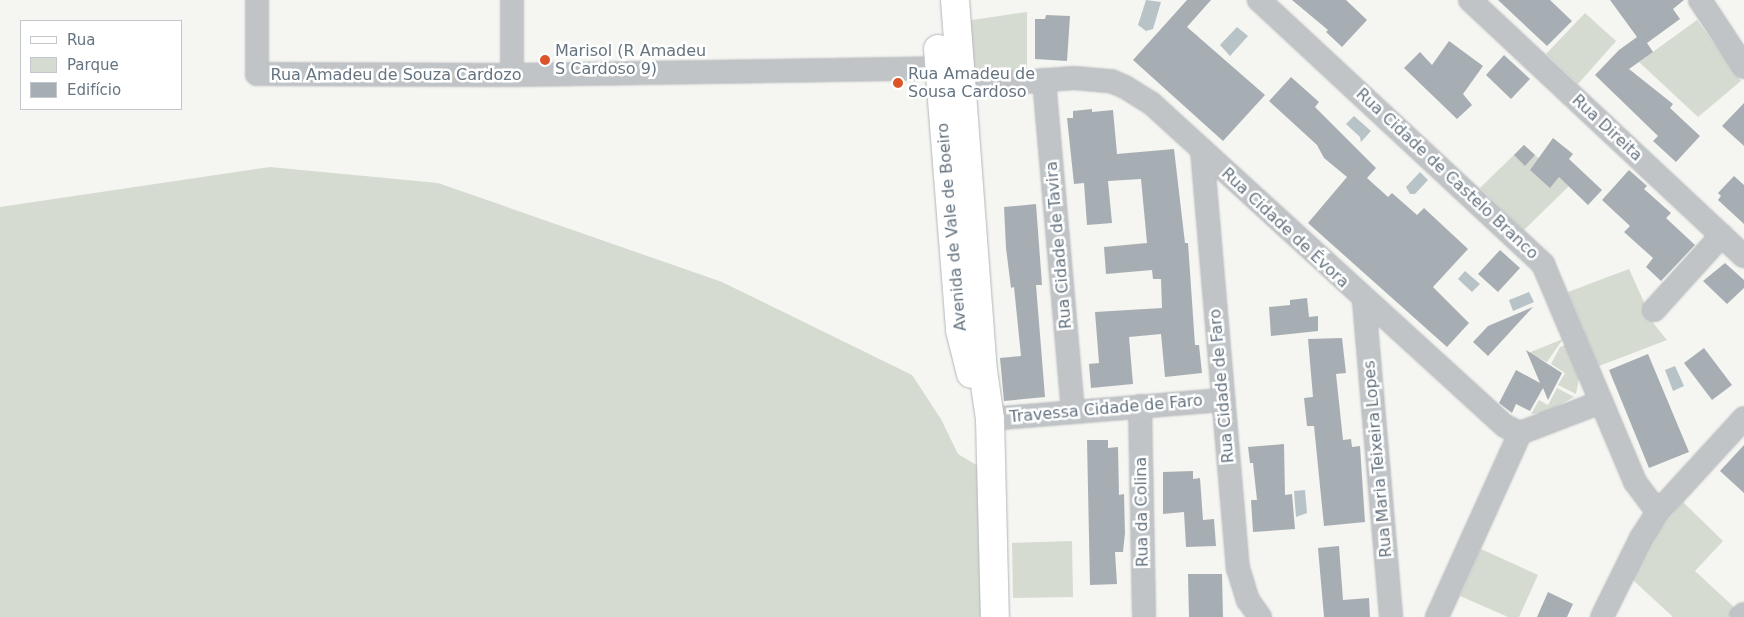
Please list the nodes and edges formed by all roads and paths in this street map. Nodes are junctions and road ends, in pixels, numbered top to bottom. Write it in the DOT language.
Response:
graph roads {
  1 [pos="258,0"];
  2 [pos="512,0"];
  3 [pos="936,0"];
  4 [pos="955,0"];
  5 [pos="1259,0"];
  6 [pos="1470,0"];
  7 [pos="1700,0"];
  8 [pos="1744,67"];
  9 [pos="512,75"];
  10 [pos="950,78"];
  11 [pos="1044,80"];
  12 [pos="1202,150"];
  13 [pos="1722,235"];
  14 [pos="1744,256"];
  15 [pos="1364,301"];
  16 [pos="1654,310"];
  17 [pos="1223,400"];
  18 [pos="1601,402"];
  19 [pos="1140,406"];
  20 [pos="1073,411"];
  21 [pos="1744,418"];
  22 [pos="990,419"];
  23 [pos="1520,433"];
  24 [pos="1658,512"];
  25 [pos="1744,614"];
  26 [pos="995,617"];
  27 [pos="1144,617"];
  28 [pos="1260,617"];
  29 [pos="1391,617"];
  30 [pos="1437,617"];
  31 [pos="1602,617"];
  32 [pos="1741,617"];
  1 -- 9 [label="street, Rua Amadeu de Souza Cardozo"];
  2 -- 9 [label="street"];
  3 -- 10 [label="street, Avenida de Vale de Boeiro"];
  4 -- 10 [label="street, Avenida de Vale de Boeiro"];
  5 -- 18 [label="street, Rua Cidade de Castelo Branco"];
  6 -- 13 [label="street, Rua Direita"];
  7 -- 8 [label="street"];
  9 -- 10 [label="street, Rua Amadeu de Souza Cardozo"];
  10 -- 11 [label="street, Rua Cidade de Évora"];
  10 -- 22 [label="street, Avenida de Vale de Boeiro"];
  11 -- 12 [label="street, Rua Cidade de Évora"];
  11 -- 20 [label="street, Rua Cidade de Tavira"];
  12 -- 15 [label="street, Rua Cidade de Évora"];
  12 -- 17 [label="street, Rua Cidade de Faro"];
  13 -- 14 [label="street, Rua Direita"];
  13 -- 16 [label="street"];
  15 -- 23 [label="street, Rua Cidade de Évora"];
  15 -- 29 [label="street, Rua Maria Teixeira Lopes"];
  17 -- 19 [label="street, Travessa Cidade de Faro"];
  17 -- 28 [label="street, Rua Cidade de Faro"];
  18 -- 23 [label="street"];
  18 -- 24 [label="street, Rua Cidade de Castelo Branco"];
  19 -- 20 [label="street, Travessa Cidade de Faro"];
  19 -- 27 [label="street, Rua da Colina"];
  20 -- 22 [label="street, Travessa Cidade de Faro"];
  21 -- 24 [label="street"];
  22 -- 26 [label="street, Avenida de Vale de Boeiro"];
  23 -- 30 [label="street"];
  24 -- 31 [label="street"];
  25 -- 32 [label="street"];
}
